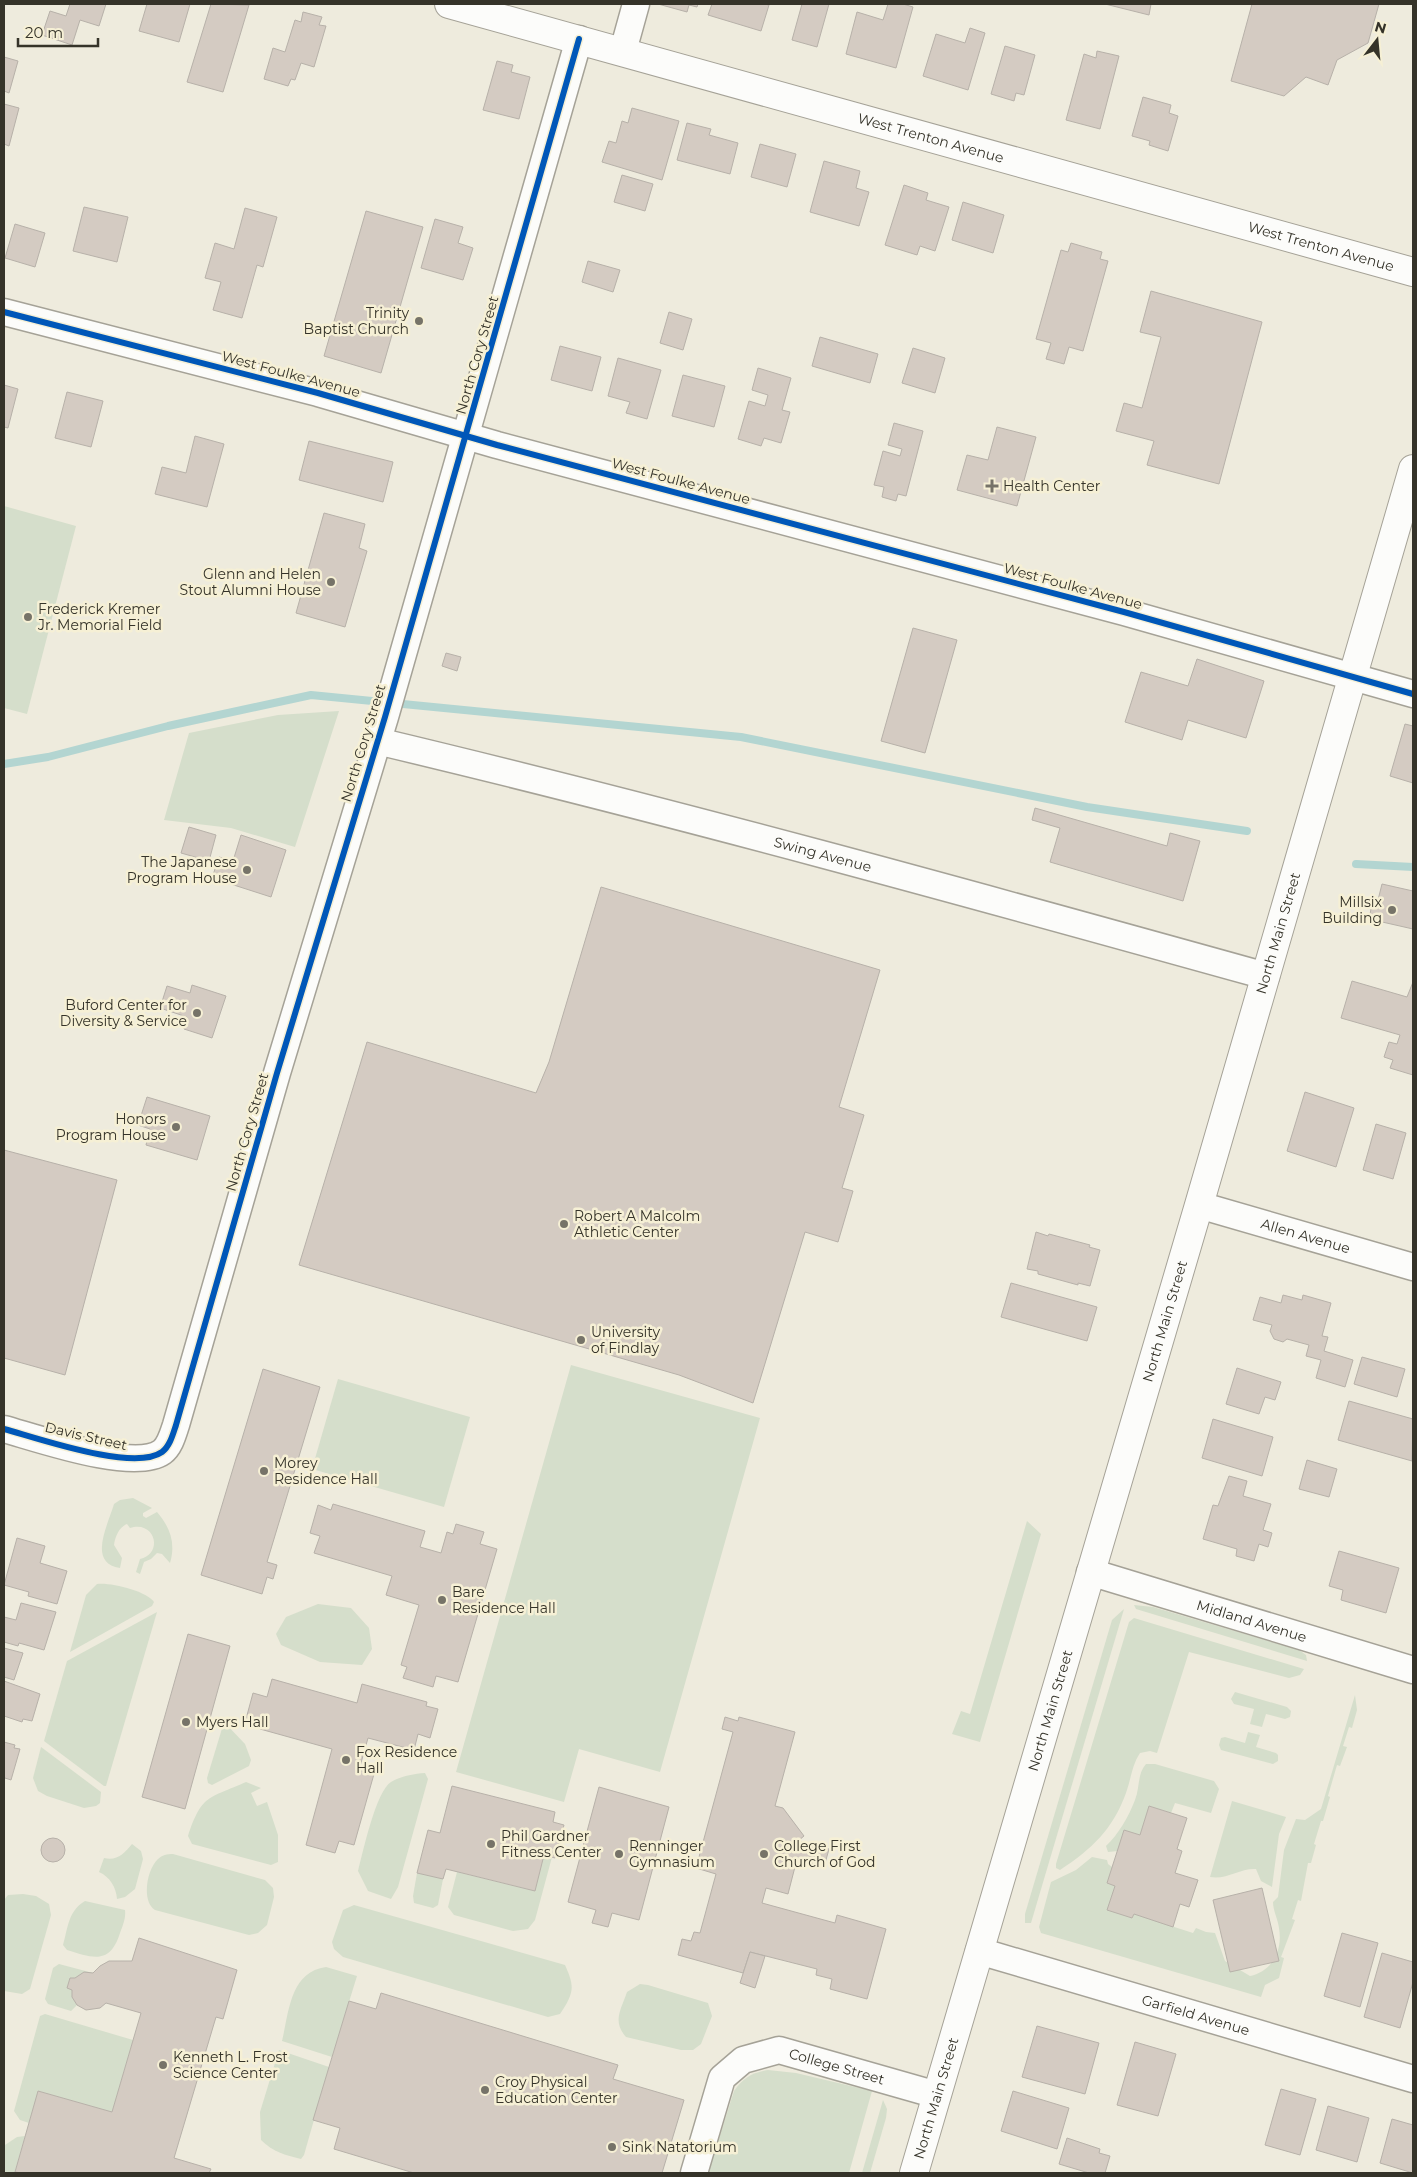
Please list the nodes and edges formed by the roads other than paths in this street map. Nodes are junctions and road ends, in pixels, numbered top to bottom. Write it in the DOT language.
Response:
graph roads {
  1 [pos="449,4"];
  2 [pos="636,4"];
  3 [pos="579,39"];
  4 [pos="623,51"];
  5 [pos="1413,272"];
  6 [pos="4,312"];
  7 [pos="466,436"];
  8 [pos="1413,469"];
  9 [pos="1352,676"];
  10 [pos="1413,694"];
  11 [pos="381,729"];
  12 [pos="1266,976"];
  13 [pos="1199,1205"];
  14 [pos="1413,1267"];
  15 [pos="4,1429"];
  16 [pos="163,1452"];
  17 [pos="1090,1572"];
  18 [pos="1413,1670"];
  19 [pos="979,1951"];
  20 [pos="1413,2079"];
  21 [pos="937,2096"];
  22 [pos="694,2173"];
  23 [pos="914,2173"];
  1 -- 3 [label="main road, West Trenton Avenue"];
  2 -- 4 [label="street"];
  3 -- 4 [label="main road, West Trenton Avenue"];
  3 -- 7 [label="street, North Cory Street"];
  4 -- 5 [label="main road, West Trenton Avenue"];
  6 -- 7 [label="street, West Foulke Avenue"];
  7 -- 9 [label="street, West Foulke Avenue"];
  7 -- 11 [label="street, North Cory Street"];
  8 -- 9 [label="main road, North Main Street"];
  9 -- 10 [label="street, West Foulke Avenue"];
  9 -- 12 [label="main road, North Main Street"];
  11 -- 12 [label="street, Swing Avenue"];
  11 -- 16 [label="street, North Cory Street"];
  12 -- 13 [label="main road, North Main Street"];
  13 -- 14 [label="street, Allen Avenue"];
  13 -- 17 [label="main road, North Main Street"];
  15 -- 16 [label="street, Davis Street"];
  17 -- 18 [label="street, Midland Avenue"];
  17 -- 19 [label="main road, North Main Street"];
  19 -- 20 [label="street, Garfield Avenue"];
  19 -- 21 [label="main road, North Main Street"];
  21 -- 22 [label="street, College Street"];
  21 -- 23 [label="main road, North Main Street"];
}
